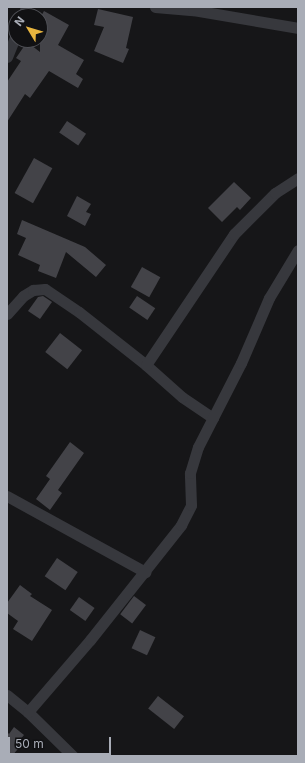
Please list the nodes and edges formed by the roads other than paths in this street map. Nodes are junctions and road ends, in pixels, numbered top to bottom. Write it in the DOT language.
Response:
graph roads {
  1 [pos="155,7"];
  2 [pos="298,28"];
  3 [pos="298,178"];
  4 [pos="298,250"];
  5 [pos="7,314"];
  6 [pos="146,365"];
  7 [pos="213,418"];
  8 [pos="7,496"];
  9 [pos="145,572"];
  10 [pos="7,695"];
  11 [pos="28,712"];
  12 [pos="73,756"];
  1 -- 2 [label="street"];
  3 -- 6 [label="street"];
  4 -- 7 [label="street"];
  5 -- 6 [label="street"];
  6 -- 7 [label="street"];
  7 -- 9 [label="street"];
  8 -- 9 [label="street"];
  9 -- 11 [label="street"];
  10 -- 11 [label="street"];
  11 -- 12 [label="street"];
}
